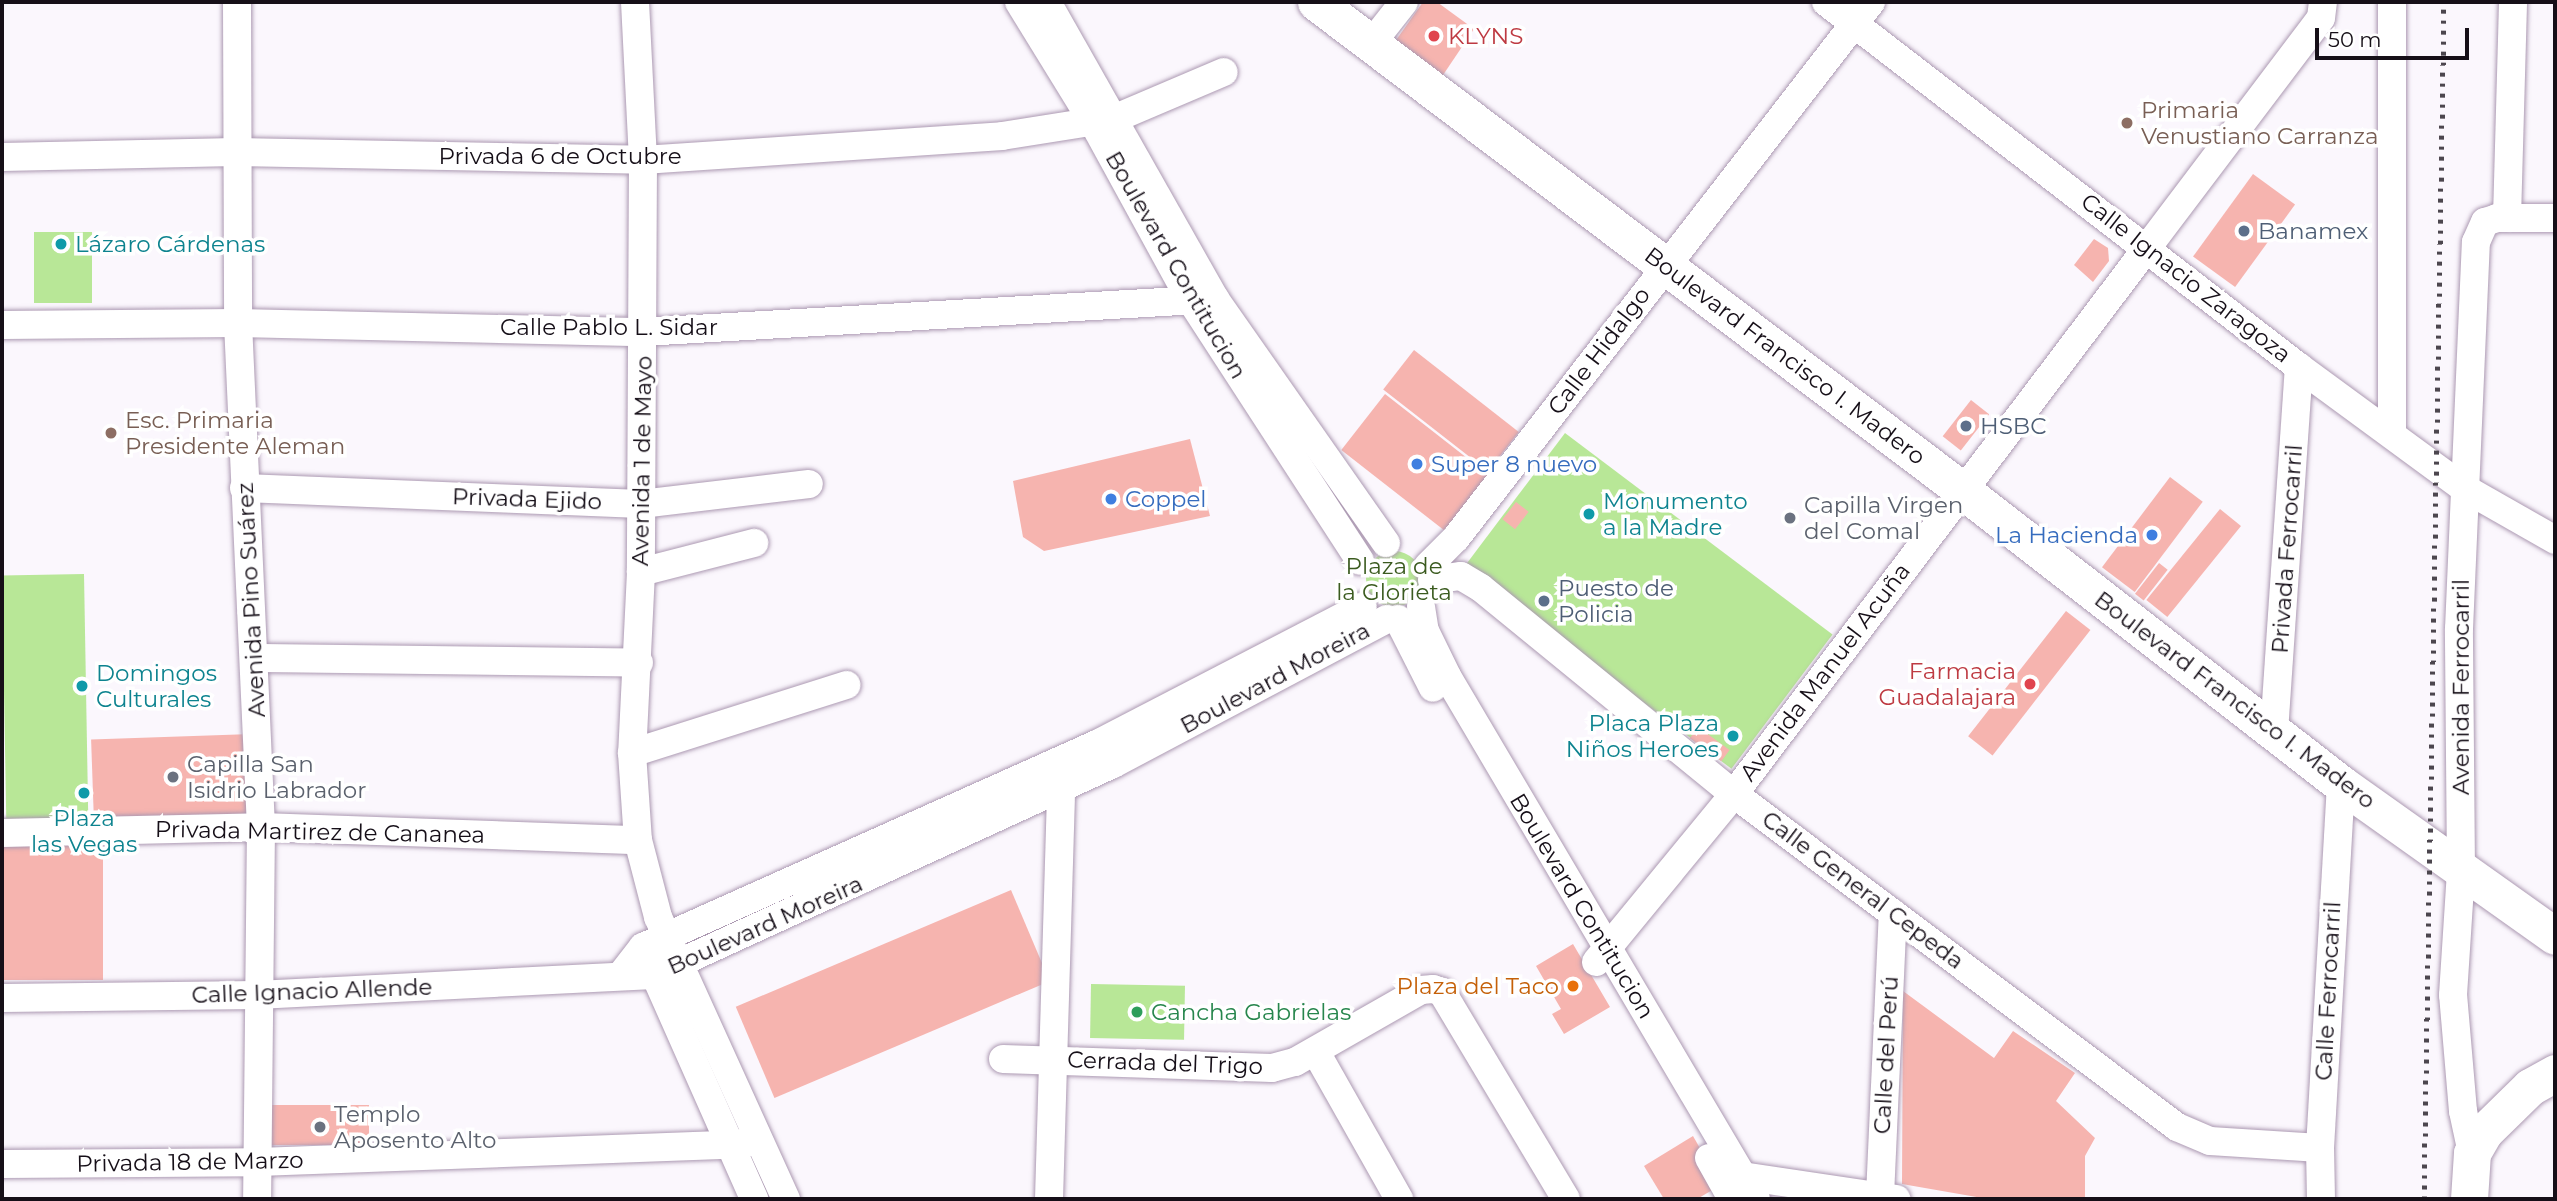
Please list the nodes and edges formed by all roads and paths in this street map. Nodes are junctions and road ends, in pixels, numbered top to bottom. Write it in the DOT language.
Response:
graph roads {
  1 [pos="237,2"];
  2 [pos="635,2"];
  3 [pos="1020,2"];
  4 [pos="1047,2"];
  5 [pos="1316,2"];
  6 [pos="1404,2"];
  7 [pos="1826,2"];
  8 [pos="2392,2"];
  9 [pos="2513,2"];
  10 [pos="2323,5"];
  11 [pos="1863,13"];
  12 [pos="1371,44"];
  13 [pos="1224,72"];
  14 [pos="1105,121"];
  15 [pos="236,152"];
  16 [pos="2,157"];
  17 [pos="643,160"];
  18 [pos="2555,218"];
  19 [pos="2496,220"];
  20 [pos="2147,248"];
  21 [pos="1665,265"];
  22 [pos="1202,299"];
  23 [pos="238,323"];
  24 [pos="2,325"];
  25 [pos="643,332"];
  26 [pos="2299,367"];
  27 [pos="2392,434"];
  28 [pos="808,484"];
  29 [pos="244,488"];
  30 [pos="2464,488"];
  31 [pos="1962,490"];
  32 [pos="641,504"];
  33 [pos="2555,540"];
  34 [pos="754,543"];
  35 [pos="1386,543"];
  36 [pos="1360,561"];
  37 [pos="641,572"];
  38 [pos="1430,573"];
  39 [pos="1392,613"];
  40 [pos="255,658"];
  41 [pos="639,663"];
  42 [pos="846,685"];
  43 [pos="2274,732"];
  44 [pos="632,753"];
  45 [pos="1106,754"];
  46 [pos="2341,784"];
  47 [pos="1061,789"];
  48 [pos="1734,794"];
  49 [pos="261,827"];
  50 [pos="2,832"];
  51 [pos="895,835"];
  52 [pos="638,840"];
  53 [pos="907,860"];
  54 [pos="822,866"];
  55 [pos="2461,871"];
  56 [pos="837,892"];
  57 [pos="1893,913"];
  58 [pos="656,933"];
  59 [pos="2555,936"];
  60 [pos="1601,954"];
  61 [pos="680,963"];
  62 [pos="621,975"];
  63 [pos="653,975"];
  64 [pos="257,995"];
  65 [pos="2,998"];
  66 [pos="1316,1052"];
  67 [pos="1003,1059"];
  68 [pos="1053,1059"];
  69 [pos="2555,1073"];
  70 [pos="756,1141"];
  71 [pos="728,1145"];
  72 [pos="2320,1148"];
  73 [pos="2472,1153"];
  74 [pos="258,1162"];
  75 [pos="2,1164"];
  76 [pos="1743,1191"];
  77 [pos="1888,1198"];
  78 [pos="257,1199"];
  79 [pos="754,1199"];
  80 [pos="786,1199"];
  81 [pos="1049,1199"];
  82 [pos="1399,1199"];
  83 [pos="1566,1199"];
  84 [pos="2321,1199"];
  85 [pos="2469,1199"];
  1 -- 15 [label="street, Avenida Pino Suárez"];
  2 -- 17 [label="street, Avenida 1 de Mayo"];
  3 -- 14 [label="street, Boulevard Contitucion"];
  4 -- 14 [label="street, Boulevard Contitucion"];
  5 -- 12 [label="main road, Boulevard Francisco I. Madero"];
  6 -- 12 [label="street"];
  7 -- 11 [label="street, Calle Ignacio Zaragoza"];
  8 -- 27 [label="street"];
  9 -- 19 [label="street, Avenida Ferrocarril"];
  10 -- 20 [label="street, Avenida Manuel Acuña"];
  11 -- 20 [label="street, Calle Ignacio Zaragoza"];
  11 -- 21 [label="street, Calle Hidalgo"];
  12 -- 21 [label="main road, Boulevard Francisco I. Madero"];
  13 -- 14 [label="street, Privada 6 de Octubre"];
  14 -- 17 [label="street, Privada 6 de Octubre"];
  14 -- 22 [label="street, Boulevard Contitucion"];
  15 -- 16 [label="street, Privada 6 de Octubre"];
  15 -- 17 [label="street, Privada 6 de Octubre"];
  15 -- 23 [label="street, Avenida Pino Suárez"];
  17 -- 25 [label="street, Avenida 1 de Mayo"];
  18 -- 19 [label="street"];
  19 -- 30 [label="street, Avenida Ferrocarril"];
  20 -- 26 [label="street, Calle Ignacio Zaragoza"];
  20 -- 31 [label="street, Avenida Manuel Acuña"];
  21 -- 31 [label="main road, Boulevard Francisco I. Madero"];
  21 -- 38 [label="street, Calle Hidalgo"];
  22 -- 25 [label="street, Calle Pablo L. Sidar"];
  22 -- 35 [label="street, Boulevard Contitucion"];
  22 -- 36 [label="street, Boulevard Contitucion"];
  23 -- 24 [label="street, Calle Pablo L. Sidar"];
  23 -- 25 [label="street, Calle Pablo L. Sidar"];
  23 -- 29 [label="street, Avenida Pino Suárez"];
  25 -- 32 [label="street, Avenida 1 de Mayo"];
  26 -- 27 [label="street, Calle Ignacio Zaragoza"];
  26 -- 43 [label="street, Privada Ferrocarril"];
  27 -- 30 [label="street, Calle Ignacio Zaragoza"];
  28 -- 32 [label="street, Privada Ejido"];
  29 -- 32 [label="street, Privada Ejido"];
  29 -- 40 [label="street, Avenida Pino Suárez"];
  30 -- 33 [label="street, Calle Ignacio Zaragoza"];
  30 -- 55 [label="street, Avenida Ferrocarril"];
  31 -- 43 [label="main road, Boulevard Francisco I. Madero"];
  31 -- 48 [label="street, Avenida Manuel Acuña"];
  32 -- 37 [label="street, Avenida 1 de Mayo"];
  34 -- 37 [label="street"];
  35 -- 36 [label="street"];
  35 -- 38 [label="street"];
  36 -- 39 [label="street"];
  37 -- 41 [label="street, Avenida 1 de Mayo"];
  38 -- 39 [label="street"];
  38 -- 48 [label="street, Calle General Cepeda"];
  39 -- 45 [label="street, Boulevard Moreira"];
  39 -- 60 [label="street, Boulevard Contitucion"];
  40 -- 41 [label="street"];
  40 -- 49 [label="street, Avenida Pino Suárez"];
  41 -- 44 [label="street, Avenida 1 de Mayo"];
  42 -- 44 [label="street"];
  43 -- 46 [label="main road, Boulevard Francisco I. Madero"];
  44 -- 52 [label="street, Avenida 1 de Mayo"];
  45 -- 47 [label="street, Boulevard Moreira"];
  45 -- 51 [label="street, Boulevard Moreira"];
  46 -- 55 [label="main road, Boulevard Francisco I. Madero"];
  46 -- 72 [label="street, Calle Ferrocarril"];
  47 -- 53 [label="street, Boulevard Moreira"];
  47 -- 68 [label="street"];
  48 -- 57 [label="street, Calle General Cepeda"];
  48 -- 60 [label="street, Avenida Manuel Acuña"];
  49 -- 50 [label="street, Privada Martirez de Cananea"];
  49 -- 52 [label="street, Privada Martirez de Cananea"];
  49 -- 64 [label="street, Avenida Pino Suárez"];
  51 -- 53 [label="street"];
  51 -- 54 [label="street, Boulevard Moreira"];
  52 -- 58 [label="street, Avenida 1 de Mayo"];
  53 -- 56 [label="street, Boulevard Moreira"];
  54 -- 56 [label="street"];
  54 -- 58 [label="street, Boulevard Moreira"];
  55 -- 59 [label="main road, Boulevard Francisco I. Madero"];
  55 -- 73 [label="street, Avenida Ferrocarril"];
  56 -- 61 [label="street, Boulevard Moreira"];
  57 -- 72 [label="street, Calle General Cepeda"];
  57 -- 77 [label="street, Calle del Perú"];
  58 -- 61 [label="street, Avenida 1 de Mayo"];
  58 -- 62 [label="street, Boulevard Moreira"];
  58 -- 63 [label="street, Avenida 1 de Mayo"];
  60 -- 76 [label="street, Boulevard Contitucion"];
  61 -- 63 [label="street, Boulevard Moreira"];
  61 -- 70 [label="street, Avenida 1 de Mayo"];
  62 -- 63 [label="street, Boulevard Moreira"];
  62 -- 64 [label="street, Calle Ignacio Allende"];
  63 -- 71 [label="street, Avenida 1 de Mayo"];
  64 -- 65 [label="street, Calle Ignacio Allende"];
  64 -- 74 [label="street, Avenida Pino Suárez"];
  66 -- 68 [label="street, Cerrada del Trigo"];
  66 -- 82 [label="street"];
  66 -- 83 [label="street, Cerrada del Trigo"];
  67 -- 68 [label="street, Cerrada del Trigo"];
  68 -- 81 [label="street"];
  69 -- 73 [label="main road"];
  70 -- 71 [label="street, Privada 18 de Marzo"];
  70 -- 80 [label="street, Avenida 1 de Mayo"];
  71 -- 74 [label="street, Privada 18 de Marzo"];
  71 -- 79 [label="street, Avenida 1 de Mayo"];
  72 -- 84 [label="street, Calle Ferrocarril"];
  73 -- 85 [label="main road, Avenida Ferrocarril"];
  74 -- 75 [label="street, Privada 18 de Marzo"];
  74 -- 78 [label="street, Avenida Pino Suárez"];
  76 -- 77 [label="street"];
}
